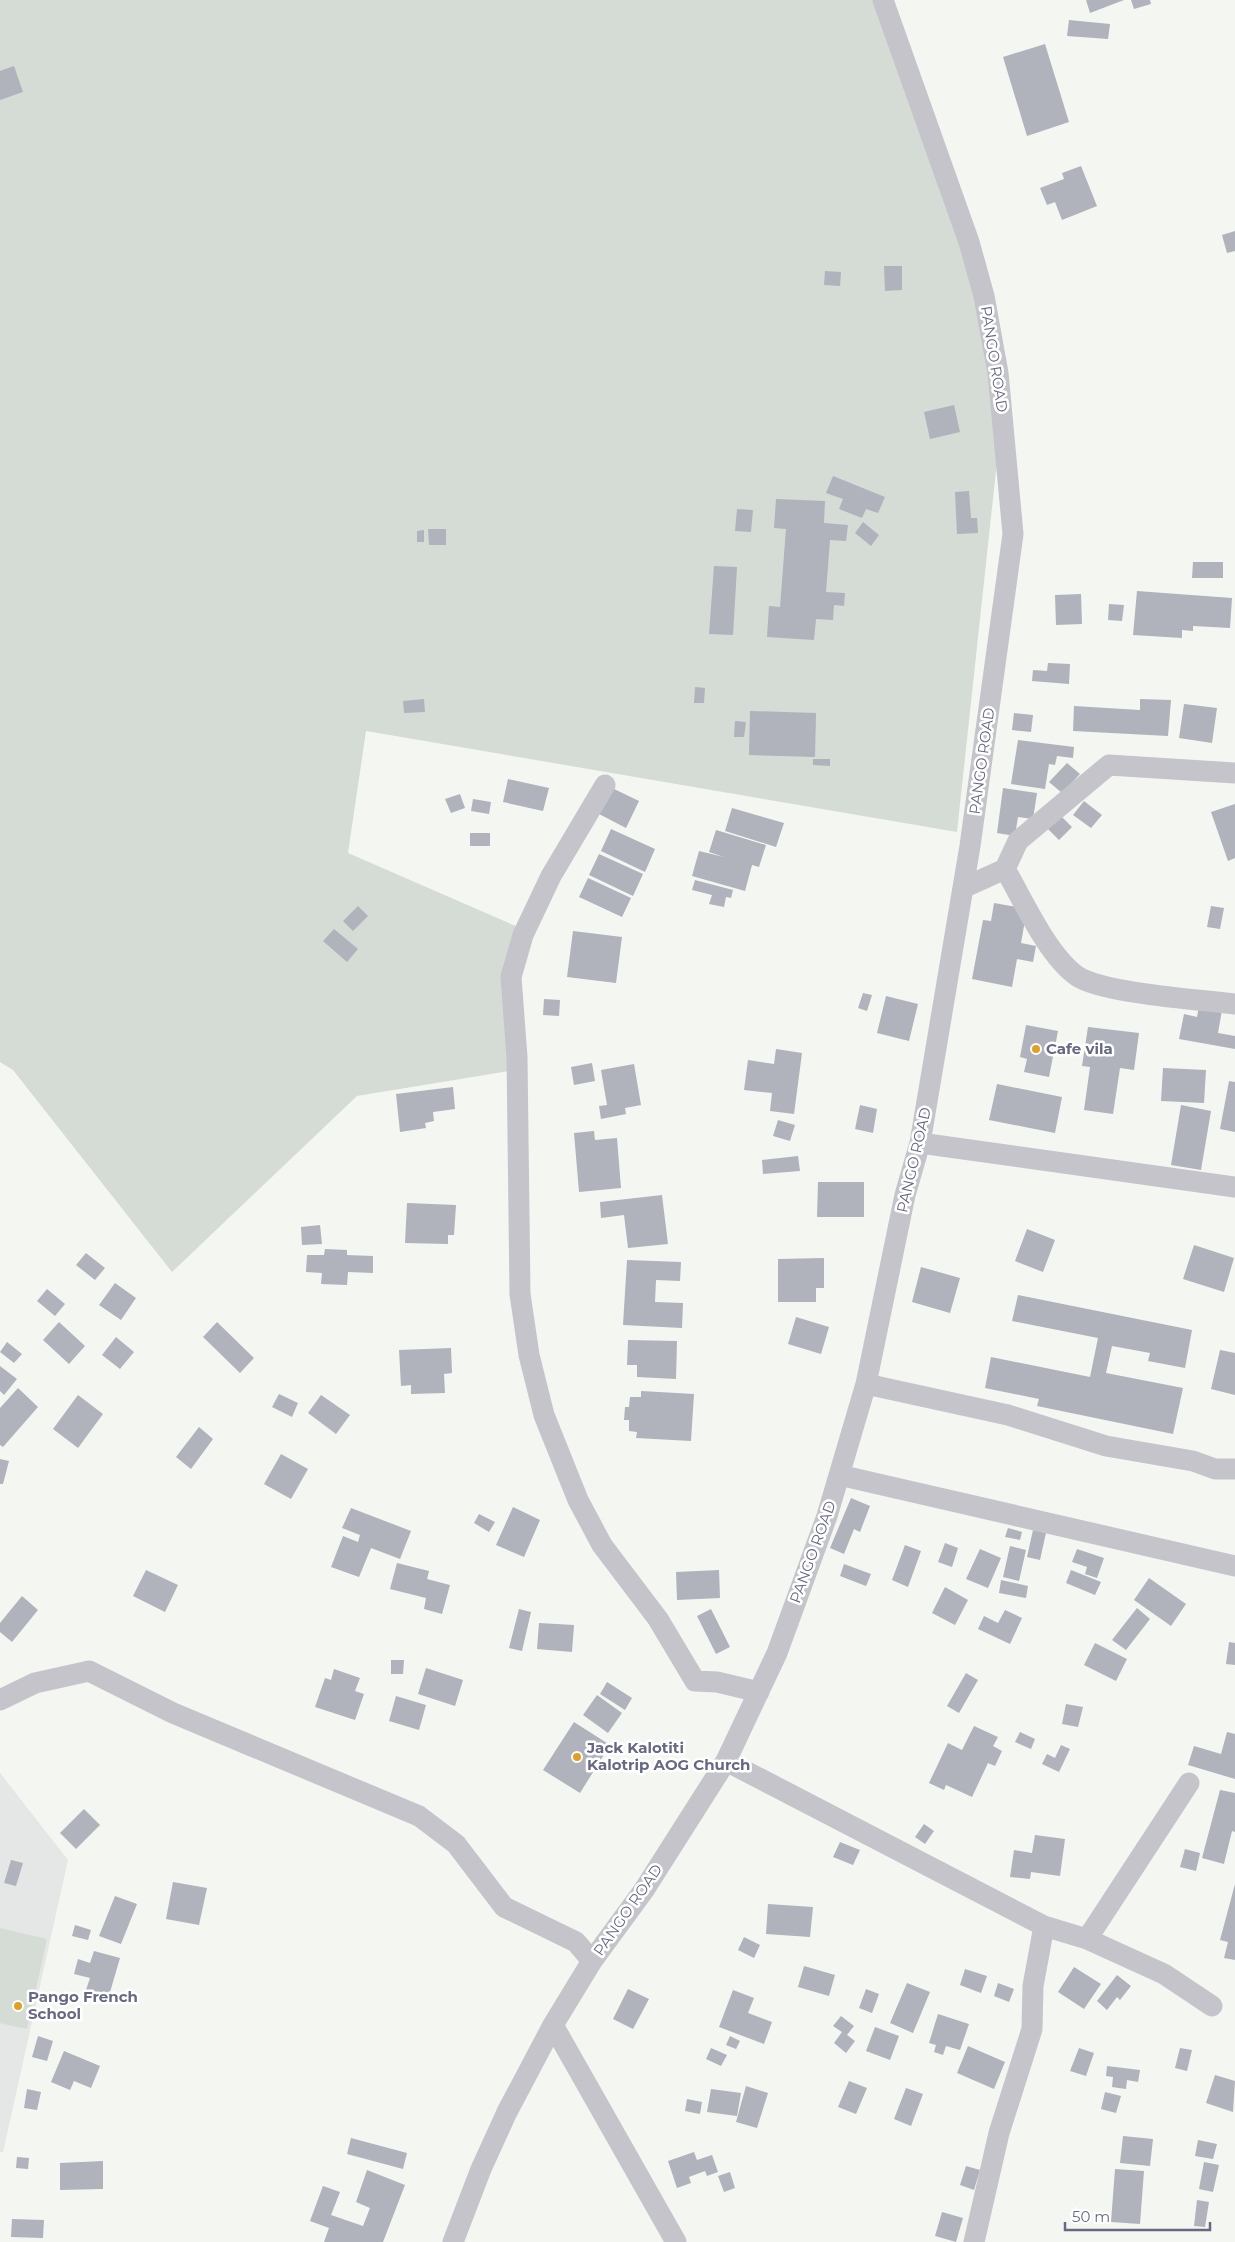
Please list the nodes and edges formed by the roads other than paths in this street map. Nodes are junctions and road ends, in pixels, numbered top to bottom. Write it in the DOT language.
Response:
graph roads {
  1 [pos="883,0"];
  2 [pos="1235,773"];
  3 [pos="605,785"];
  4 [pos="1005,868"];
  5 [pos="963,888"];
  6 [pos="1235,1004"];
  7 [pos="920,1143"];
  8 [pos="1235,1187"];
  9 [pos="866,1384"];
  10 [pos="1235,1469"];
  11 [pos="839,1474"];
  12 [pos="1235,1566"];
  13 [pos="758,1692"];
  14 [pos="0,1700"];
  15 [pos="726,1761"];
  16 [pos="1189,1783"];
  17 [pos="1044,1926"];
  18 [pos="1087,1939"];
  19 [pos="592,1961"];
  20 [pos="1212,2006"];
  21 [pos="553,2025"];
  22 [pos="453,2242"];
  23 [pos="676,2242"];
  24 [pos="974,2242"];
  1 -- 5 [label="street, PANGO ROAD"];
  2 -- 4 [label="street"];
  3 -- 13 [label="street"];
  4 -- 5 [label="street"];
  4 -- 6 [label="street"];
  5 -- 7 [label="street, PANGO ROAD"];
  7 -- 8 [label="street"];
  7 -- 9 [label="street, PANGO ROAD"];
  9 -- 10 [label="street"];
  9 -- 11 [label="street, PANGO ROAD"];
  11 -- 12 [label="street"];
  11 -- 13 [label="street, PANGO ROAD"];
  13 -- 15 [label="street, PANGO ROAD"];
  14 -- 19 [label="street"];
  15 -- 17 [label="street"];
  15 -- 19 [label="street, PANGO ROAD"];
  16 -- 18 [label="street"];
  17 -- 18 [label="street"];
  17 -- 24 [label="street"];
  18 -- 20 [label="street"];
  19 -- 21 [label="street, PANGO ROAD"];
  21 -- 22 [label="street, PANGO ROAD"];
  21 -- 23 [label="street"];
}
